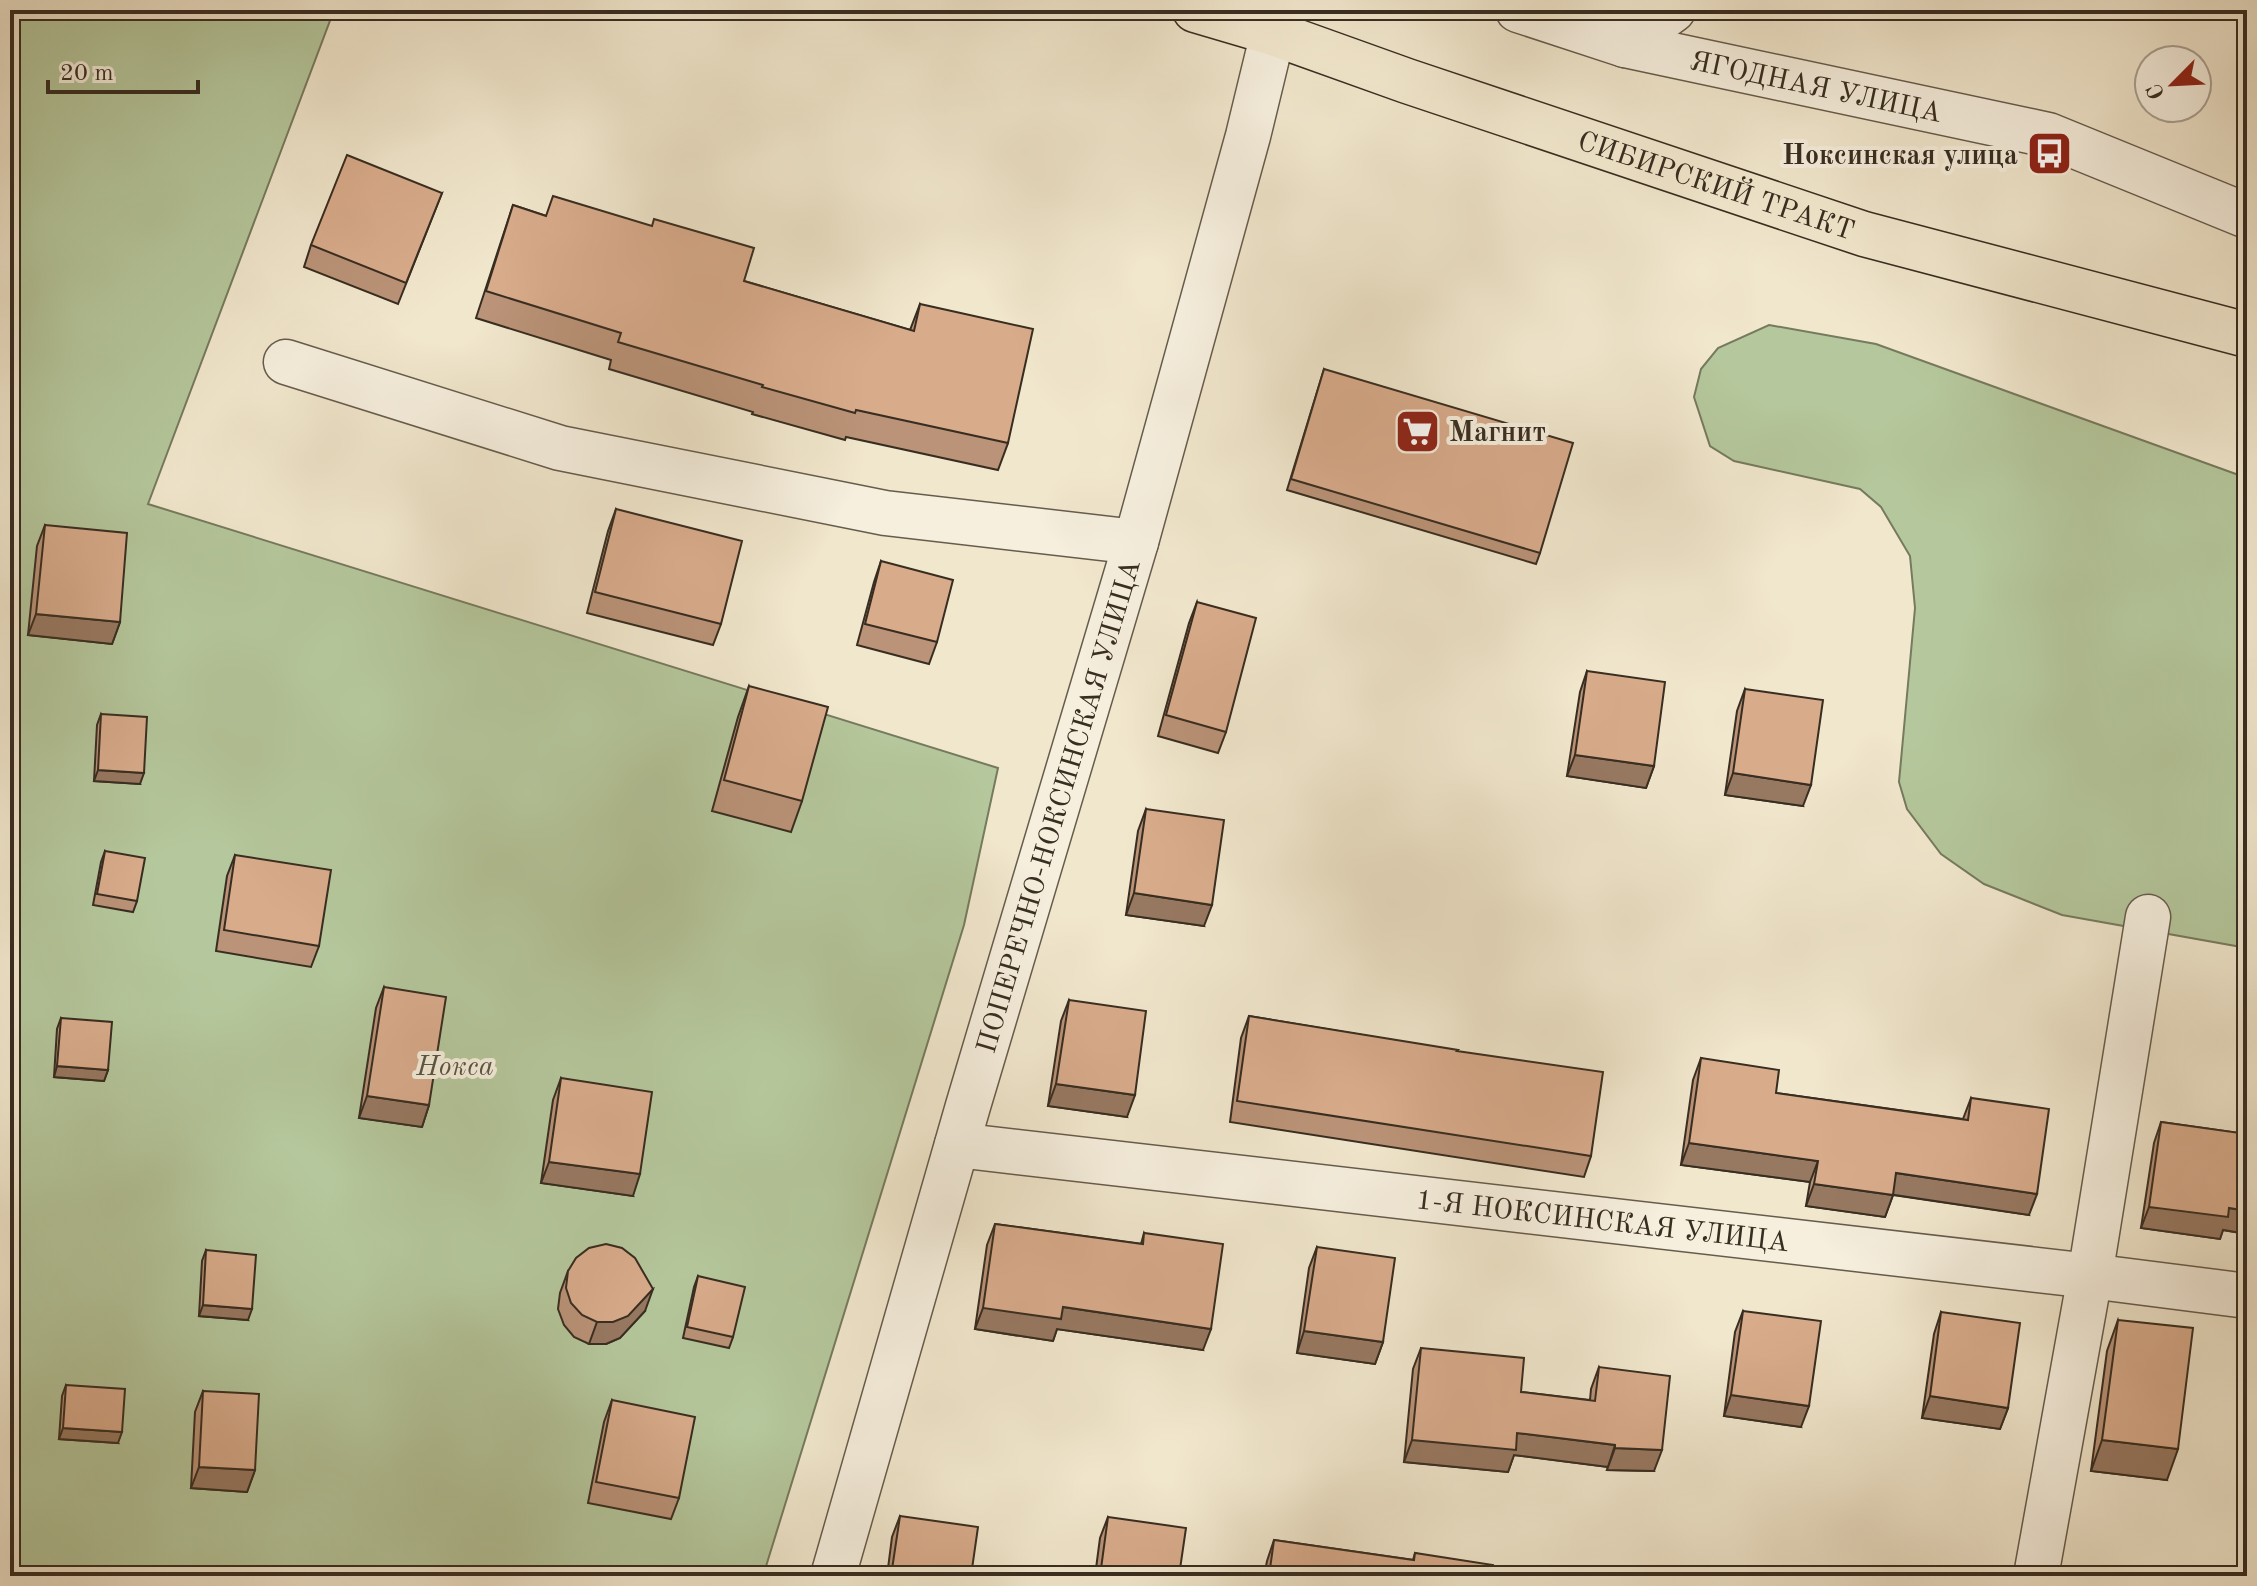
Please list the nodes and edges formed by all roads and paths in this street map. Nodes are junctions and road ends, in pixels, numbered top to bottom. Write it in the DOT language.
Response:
graph roads {
  1 [pos="1195,10"];
  2 [pos="1518,10"];
  3 [pos="1673,10"];
  4 [pos="1276,22"];
  5 [pos="1625,45"];
  6 [pos="2247,216"];
  7 [pos="2247,335"];
  8 [pos="286,362"];
  9 [pos="1136,542"];
  10 [pos="2148,917"];
  11 [pos="957,1145"];
  12 [pos="2090,1276"];
  13 [pos="2247,1296"];
  14 [pos="833,1576"];
  15 [pos="2036,1576"];
  1 -- 4 [label="main road, СИБИРСКИЙ ТРАКТ"];
  2 -- 5 [label="street, ЯГОДНАЯ УЛИЦА"];
  3 -- 5 [label="street"];
  4 -- 7 [label="main road, СИБИРСКИЙ ТРАКТ"];
  4 -- 9 [label="street, ПОПЕРЕЧНО-НОКСИНСКАЯ УЛИЦА"];
  5 -- 6 [label="street, ЯГОДНАЯ УЛИЦА"];
  8 -- 9 [label="street"];
  9 -- 11 [label="street, ПОПЕРЕЧНО-НОКСИНСКАЯ УЛИЦА"];
  10 -- 12 [label="street"];
  11 -- 12 [label="street, 1-Я НОКСИНСКАЯ УЛИЦА"];
  11 -- 14 [label="street, ПОПЕРЕЧНО-НОКСИНСКАЯ УЛИЦА"];
  12 -- 13 [label="street, 1-Я НОКСИНСКАЯ УЛИЦА"];
  12 -- 15 [label="street"];
}
